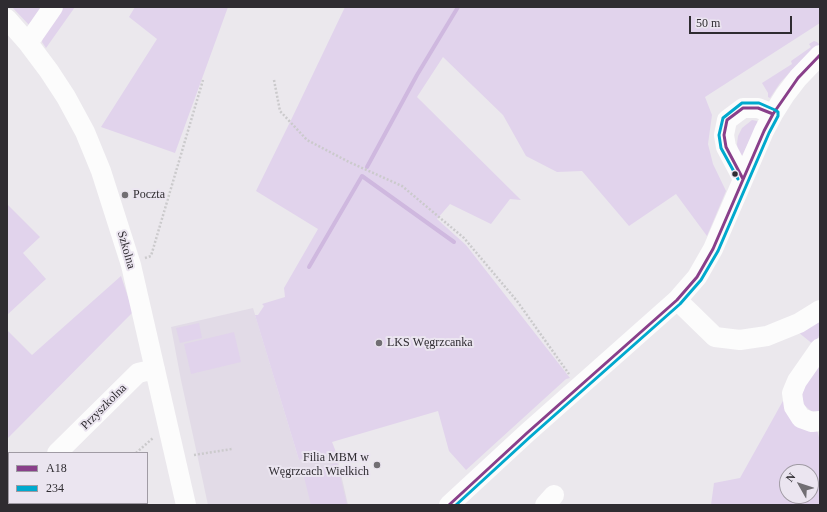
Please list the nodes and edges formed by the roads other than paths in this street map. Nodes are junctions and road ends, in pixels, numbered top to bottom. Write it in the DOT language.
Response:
graph roads {
  1 [pos="53,7"];
  2 [pos="7,19"];
  3 [pos="28,43"];
  4 [pos="820,55"];
  5 [pos="773,114"];
  6 [pos="743,179"];
  7 [pos="677,300"];
  8 [pos="820,311"];
  9 [pos="820,348"];
  10 [pos="155,369"];
  11 [pos="820,422"];
  12 [pos="58,452"];
  13 [pos="186,505"];
  14 [pos="449,505"];
  1 -- 3 [label="street"];
  2 -- 3 [label="street, Szkolna"];
  3 -- 10 [label="street, Szkolna"];
  4 -- 5 [label="street"];
  5 -- 6 [label="street"];
  5 -- 6 [label="street"];
  6 -- 7 [label="street"];
  7 -- 8 [label="street"];
  7 -- 14 [label="street"];
  9 -- 11 [label="street"];
  10 -- 12 [label="street, Przyszkolna"];
  10 -- 13 [label="street, Szkolna"];
}
